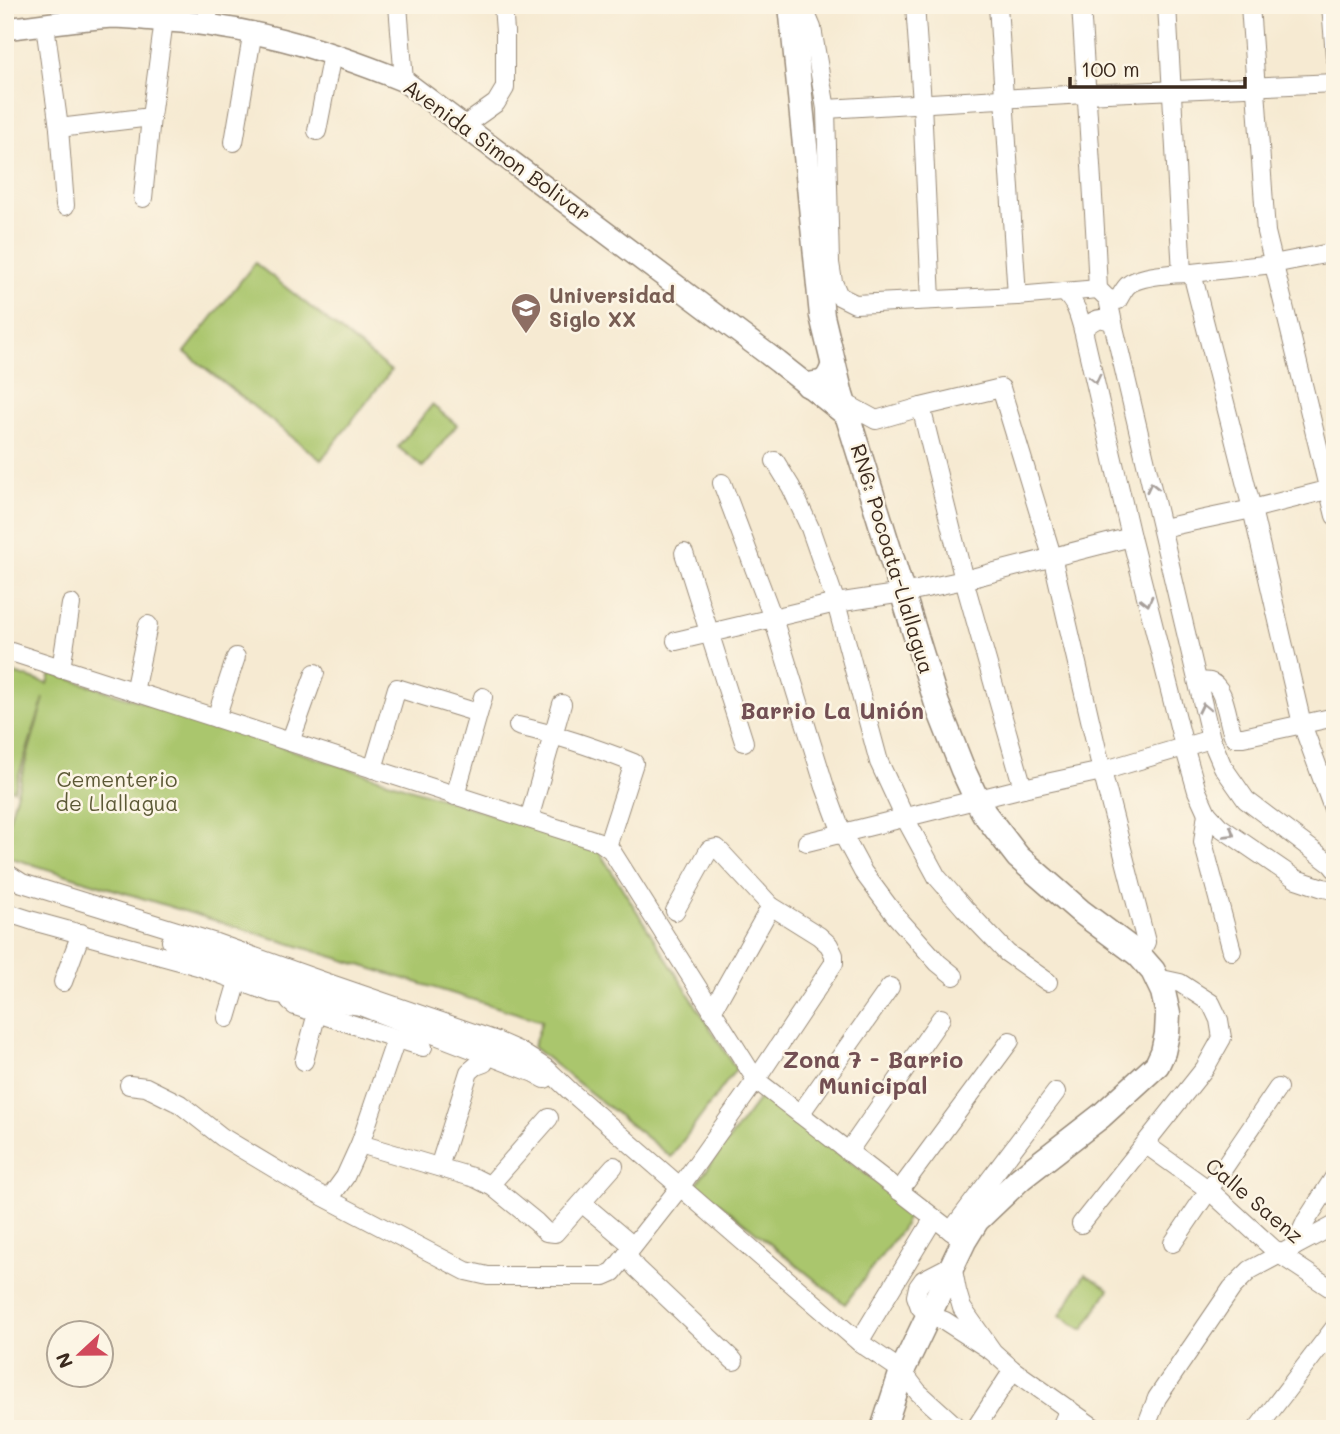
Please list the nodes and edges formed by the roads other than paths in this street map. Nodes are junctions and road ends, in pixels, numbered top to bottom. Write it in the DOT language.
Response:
graph roads {
  1 [pos="398,5"];
  2 [pos="503,5"];
  3 [pos="791,5"];
  4 [pos="800,5"];
  5 [pos="915,5"];
  6 [pos="998,5"];
  7 [pos="1080,5"];
  8 [pos="1167,5"];
  9 [pos="1251,5"];
  10 [pos="1332,5"];
  11 [pos="208,15"];
  12 [pos="164,20"];
  13 [pos="46,24"];
  14 [pos="5,29"];
  15 [pos="253,31"];
  16 [pos="332,54"];
  17 [pos="1335,57"];
  18 [pos="404,81"];
  19 [pos="1335,83"];
  20 [pos="1255,87"];
  21 [pos="1172,91"];
  22 [pos="1085,94"];
  23 [pos="1005,99"];
  24 [pos="922,103"];
  25 [pos="826,109"];
  26 [pos="150,117"];
  27 [pos="465,125"];
  28 [pos="59,128"];
  29 [pos="317,131"];
  30 [pos="234,142"];
  31 [pos="143,198"];
  32 [pos="65,206"];
  33 [pos="1335,252"];
  34 [pos="1273,264"];
  35 [pos="1187,273"];
  36 [pos="1064,292"];
  37 [pos="1103,294"];
  38 [pos="1017,296"];
  39 [pos="931,300"];
  40 [pos="1113,323"];
  41 [pos="1083,331"];
  42 [pos="833,367"];
  43 [pos="808,386"];
  44 [pos="921,407"];
  45 [pos="846,410"];
  46 [pos="775,461"];
  47 [pos="722,483"];
  48 [pos="1331,489"];
  49 [pos="1252,509"];
  50 [pos="1335,516"];
  51 [pos="1162,528"];
  52 [pos="1131,537"];
  53 [pos="684,553"];
  54 [pos="1052,556"];
  55 [pos="964,580"];
  56 [pos="903,593"];
  57 [pos="835,603"];
  58 [pos="71,604"];
  59 [pos="774,618"];
  60 [pos="148,625"];
  61 [pos="709,633"];
  62 [pos="676,641"];
  63 [pos="5,650"];
  64 [pos="236,657"];
  65 [pos="61,669"];
  66 [pos="315,673"];
  67 [pos="1198,682"];
  68 [pos="134,692"];
  69 [pos="562,704"];
  70 [pos="1335,717"];
  71 [pos="216,718"];
  72 [pos="1302,724"];
  73 [pos="519,726"];
  74 [pos="554,734"];
  75 [pos="1211,739"];
  76 [pos="290,742"];
  77 [pos="744,742"];
  78 [pos="1184,746"];
  79 [pos="373,769"];
  80 [pos="1102,771"];
  81 [pos="1023,788"];
  82 [pos="456,796"];
  83 [pos="977,800"];
  84 [pos="1207,813"];
  85 [pos="1335,814"];
  86 [pos="905,818"];
  87 [pos="529,819"];
  88 [pos="842,833"];
  89 [pos="807,842"];
  90 [pos="607,848"];
  91 [pos="1335,869"];
  92 [pos="5,870"];
  93 [pos="5,882"];
  94 [pos="1335,890"];
  95 [pos="771,906"];
  96 [pos="675,911"];
  97 [pos="5,912"];
  98 [pos="81,933"];
  99 [pos="1232,951"];
  100 [pos="1139,955"];
  101 [pos="954,976"];
  102 [pos="1157,978"];
  103 [pos="238,981"];
  104 [pos="63,982"];
  105 [pos="1048,982"];
  106 [pos="890,988"];
  107 [pos="278,994"];
  108 [pos="361,1006"];
  109 [pos="712,1011"];
  110 [pos="317,1013"];
  111 [pos="227,1018"];
  112 [pos="941,1018"];
  113 [pos="396,1039"];
  114 [pos="1010,1041"];
  115 [pos="424,1048"];
  116 [pos="304,1061"];
  117 [pos="484,1063"];
  118 [pos="755,1080"];
  119 [pos="129,1085"];
  120 [pos="1278,1088"];
  121 [pos="1056,1092"];
  122 [pos="581,1100"];
  123 [pos="800,1114"];
  124 [pos="550,1118"];
  125 [pos="359,1144"];
  126 [pos="1145,1144"];
  127 [pos="848,1152"];
  128 [pos="614,1166"];
  129 [pos="439,1167"];
  130 [pos="1335,1176"];
  131 [pos="489,1185"];
  132 [pos="680,1186"];
  133 [pos="1209,1190"];
  134 [pos="899,1191"];
  135 [pos="329,1199"];
  136 [pos="582,1203"];
  137 [pos="934,1218"];
  138 [pos="1082,1224"];
  139 [pos="1335,1225"];
  140 [pos="957,1236"];
  141 [pos="1173,1243"];
  142 [pos="630,1251"];
  143 [pos="1286,1251"];
  144 [pos="947,1283"];
  145 [pos="1335,1290"];
  146 [pos="929,1318"];
  147 [pos="1335,1327"];
  148 [pos="859,1342"];
  149 [pos="993,1352"];
  150 [pos="734,1361"];
  151 [pos="1013,1370"];
  152 [pos="902,1371"];
  153 [pos="1069,1409"];
  154 [pos="884,1425"];
  155 [pos="959,1429"];
  156 [pos="975,1429"];
  157 [pos="1060,1429"];
  158 [pos="1096,1429"];
  159 [pos="1145,1429"];
  160 [pos="1257,1429"];
  1 -- 18 [label="street"];
  2 -- 27 [label="street"];
  3 -- 42 [label="highway, RN6: Pocoata-Llallagua"];
  4 -- 25 [label="street"];
  5 -- 24 [label="street"];
  6 -- 23 [label="street"];
  7 -- 22 [label="street"];
  8 -- 21 [label="street"];
  9 -- 20 [label="street"];
  10 -- 17 [label="street"];
  11 -- 12 [label="main road, Avenida Simon Bolivar"];
  11 -- 15 [label="main road, Avenida Simon Bolivar"];
  12 -- 13 [label="main road, Avenida Simon Bolivar"];
  12 -- 26 [label="street"];
  13 -- 14 [label="main road, Avenida Simon Bolivar"];
  13 -- 28 [label="street"];
  15 -- 16 [label="main road, Avenida Simon Bolivar"];
  15 -- 30 [label="street"];
  16 -- 18 [label="main road, Avenida Simon Bolivar"];
  16 -- 29 [label="street"];
  18 -- 27 [label="main road, Avenida Simon Bolivar"];
  19 -- 20 [label="street"];
  20 -- 21 [label="street"];
  20 -- 34 [label="street"];
  21 -- 22 [label="street"];
  21 -- 35 [label="street"];
  22 -- 23 [label="street"];
  22 -- 37 [label="street"];
  23 -- 24 [label="street"];
  23 -- 38 [label="street"];
  24 -- 25 [label="street"];
  24 -- 39 [label="street"];
  25 -- 39 [label="street"];
  26 -- 28 [label="street"];
  26 -- 31 [label="street"];
  27 -- 43 [label="main road, Avenida Simon Bolivar"];
  28 -- 32 [label="street"];
  33 -- 34 [label="street"];
  34 -- 35 [label="street"];
  34 -- 48 [label="street"];
  35 -- 37 [label="street"];
  35 -- 49 [label="street"];
  36 -- 37 [label="street"];
  36 -- 38 [label="street"];
  36 -- 41 [label="street"];
  37 -- 40 [label="street"];
  38 -- 39 [label="street"];
  40 -- 41 [label="street"];
  51 -- 40 [label="street, one-way"];
  41 -- 52 [label="street, one-way"];
  42 -- 43 [label="highway"];
  42 -- 45 [label="highway, RN6: Pocoata-Llallagua"];
  43 -- 45 [label="main road, Avenida Simon Bolivar"];
  44 -- 45 [label="street"];
  44 -- 54 [label="street"];
  44 -- 55 [label="street"];
  45 -- 56 [label="highway, RN6: Pocoata-Llallagua"];
  46 -- 57 [label="street"];
  47 -- 59 [label="street"];
  48 -- 49 [label="street"];
  48 -- 50 [label="street"];
  49 -- 51 [label="street"];
  49 -- 72 [label="street"];
  51 -- 67 [label="street"];
  52 -- 54 [label="street"];
  52 -- 78 [label="street, one-way"];
  53 -- 61 [label="street"];
  54 -- 55 [label="street"];
  54 -- 80 [label="street"];
  55 -- 56 [label="street"];
  55 -- 81 [label="street"];
  56 -- 57 [label="street"];
  56 -- 83 [label="highway, RN6: Pocoata-Llallagua"];
  57 -- 59 [label="street"];
  57 -- 86 [label="street"];
  58 -- 65 [label="street"];
  59 -- 61 [label="street"];
  59 -- 88 [label="street"];
  60 -- 68 [label="street"];
  61 -- 62 [label="street"];
  61 -- 77 [label="street"];
  63 -- 65 [label="street"];
  64 -- 71 [label="street"];
  65 -- 68 [label="street"];
  66 -- 76 [label="street"];
  67 -- 72 [label="street"];
  75 -- 67 [label="street, one-way"];
  68 -- 71 [label="street"];
  69 -- 74 [label="street"];
  70 -- 72 [label="street"];
  71 -- 76 [label="street"];
  72 -- 85 [label="street"];
  73 -- 74 [label="street"];
  74 -- 87 [label="street"];
  74 -- 90 [label="street"];
  75 -- 78 [label="street"];
  75 -- 91 [label="street"];
  76 -- 79 [label="street"];
  78 -- 80 [label="street"];
  78 -- 84 [label="street"];
  79 -- 82 [label="street"];
  79 -- 82 [label="street"];
  80 -- 81 [label="street"];
  80 -- 100 [label="street"];
  81 -- 83 [label="street"];
  82 -- 87 [label="street"];
  83 -- 86 [label="street"];
  83 -- 100 [label="highway, RN6: Pocoata-Llallagua"];
  84 -- 94 [label="street, one-way"];
  84 -- 99 [label="street"];
  86 -- 88 [label="street"];
  86 -- 105 [label="street"];
  87 -- 90 [label="street"];
  88 -- 89 [label="street"];
  88 -- 101 [label="street"];
  90 -- 109 [label="street"];
  92 -- 122 [label="street"];
  93 -- 108 [label="street"];
  95 -- 96 [label="street"];
  95 -- 109 [label="street"];
  95 -- 118 [label="street"];
  97 -- 98 [label="street"];
  98 -- 103 [label="street"];
  98 -- 104 [label="street"];
  100 -- 102 [label="highway, RN6: Pocoata-Llallagua"];
  102 -- 126 [label="street"];
  102 -- 140 [label="highway, RN6: Pocoata-Llallagua"];
  103 -- 107 [label="street"];
  103 -- 111 [label="street"];
  106 -- 123 [label="street"];
  107 -- 108 [label="street"];
  107 -- 110 [label="street"];
  108 -- 122 [label="street"];
  109 -- 118 [label="street"];
  110 -- 113 [label="street"];
  110 -- 116 [label="street"];
  112 -- 127 [label="street"];
  113 -- 115 [label="street"];
  113 -- 125 [label="street"];
  114 -- 134 [label="street"];
  117 -- 129 [label="street"];
  118 -- 123 [label="street"];
  118 -- 132 [label="street"];
  119 -- 135 [label="street"];
  120 -- 133 [label="street"];
  121 -- 140 [label="street"];
  122 -- 132 [label="street"];
  123 -- 127 [label="street"];
  124 -- 131 [label="street"];
  125 -- 129 [label="street"];
  125 -- 135 [label="street"];
  126 -- 133 [label="street, Calle Saenz"];
  126 -- 138 [label="street"];
  127 -- 134 [label="street"];
  128 -- 136 [label="street"];
  129 -- 131 [label="street"];
  130 -- 143 [label="street"];
  131 -- 136 [label="street"];
  132 -- 142 [label="street"];
  132 -- 148 [label="street"];
  133 -- 141 [label="street"];
  133 -- 143 [label="street, Calle Saenz"];
  134 -- 137 [label="street"];
  135 -- 142 [label="street"];
  136 -- 142 [label="street"];
  137 -- 140 [label="street"];
  137 -- 148 [label="street"];
  139 -- 143 [label="street"];
  140 -- 144 [label="highway, RN6: Pocoata-Llallagua"];
  142 -- 150 [label="street"];
  143 -- 145 [label="street, Calle Saenz"];
  143 -- 159 [label="street"];
  144 -- 146 [label="highway, RN6: Pocoata-Llallagua"];
  144 -- 149 [label="street"];
  146 -- 149 [label="street"];
  146 -- 152 [label="highway, RN6: Pocoata-Llallagua"];
  147 -- 160 [label="street"];
  148 -- 152 [label="street"];
  149 -- 151 [label="street"];
  151 -- 153 [label="street"];
  151 -- 156 [label="street"];
  152 -- 154 [label="highway, RN6: Pocoata-Llallagua"];
  152 -- 155 [label="street"];
  153 -- 157 [label="street"];
  153 -- 158 [label="street"];
}
